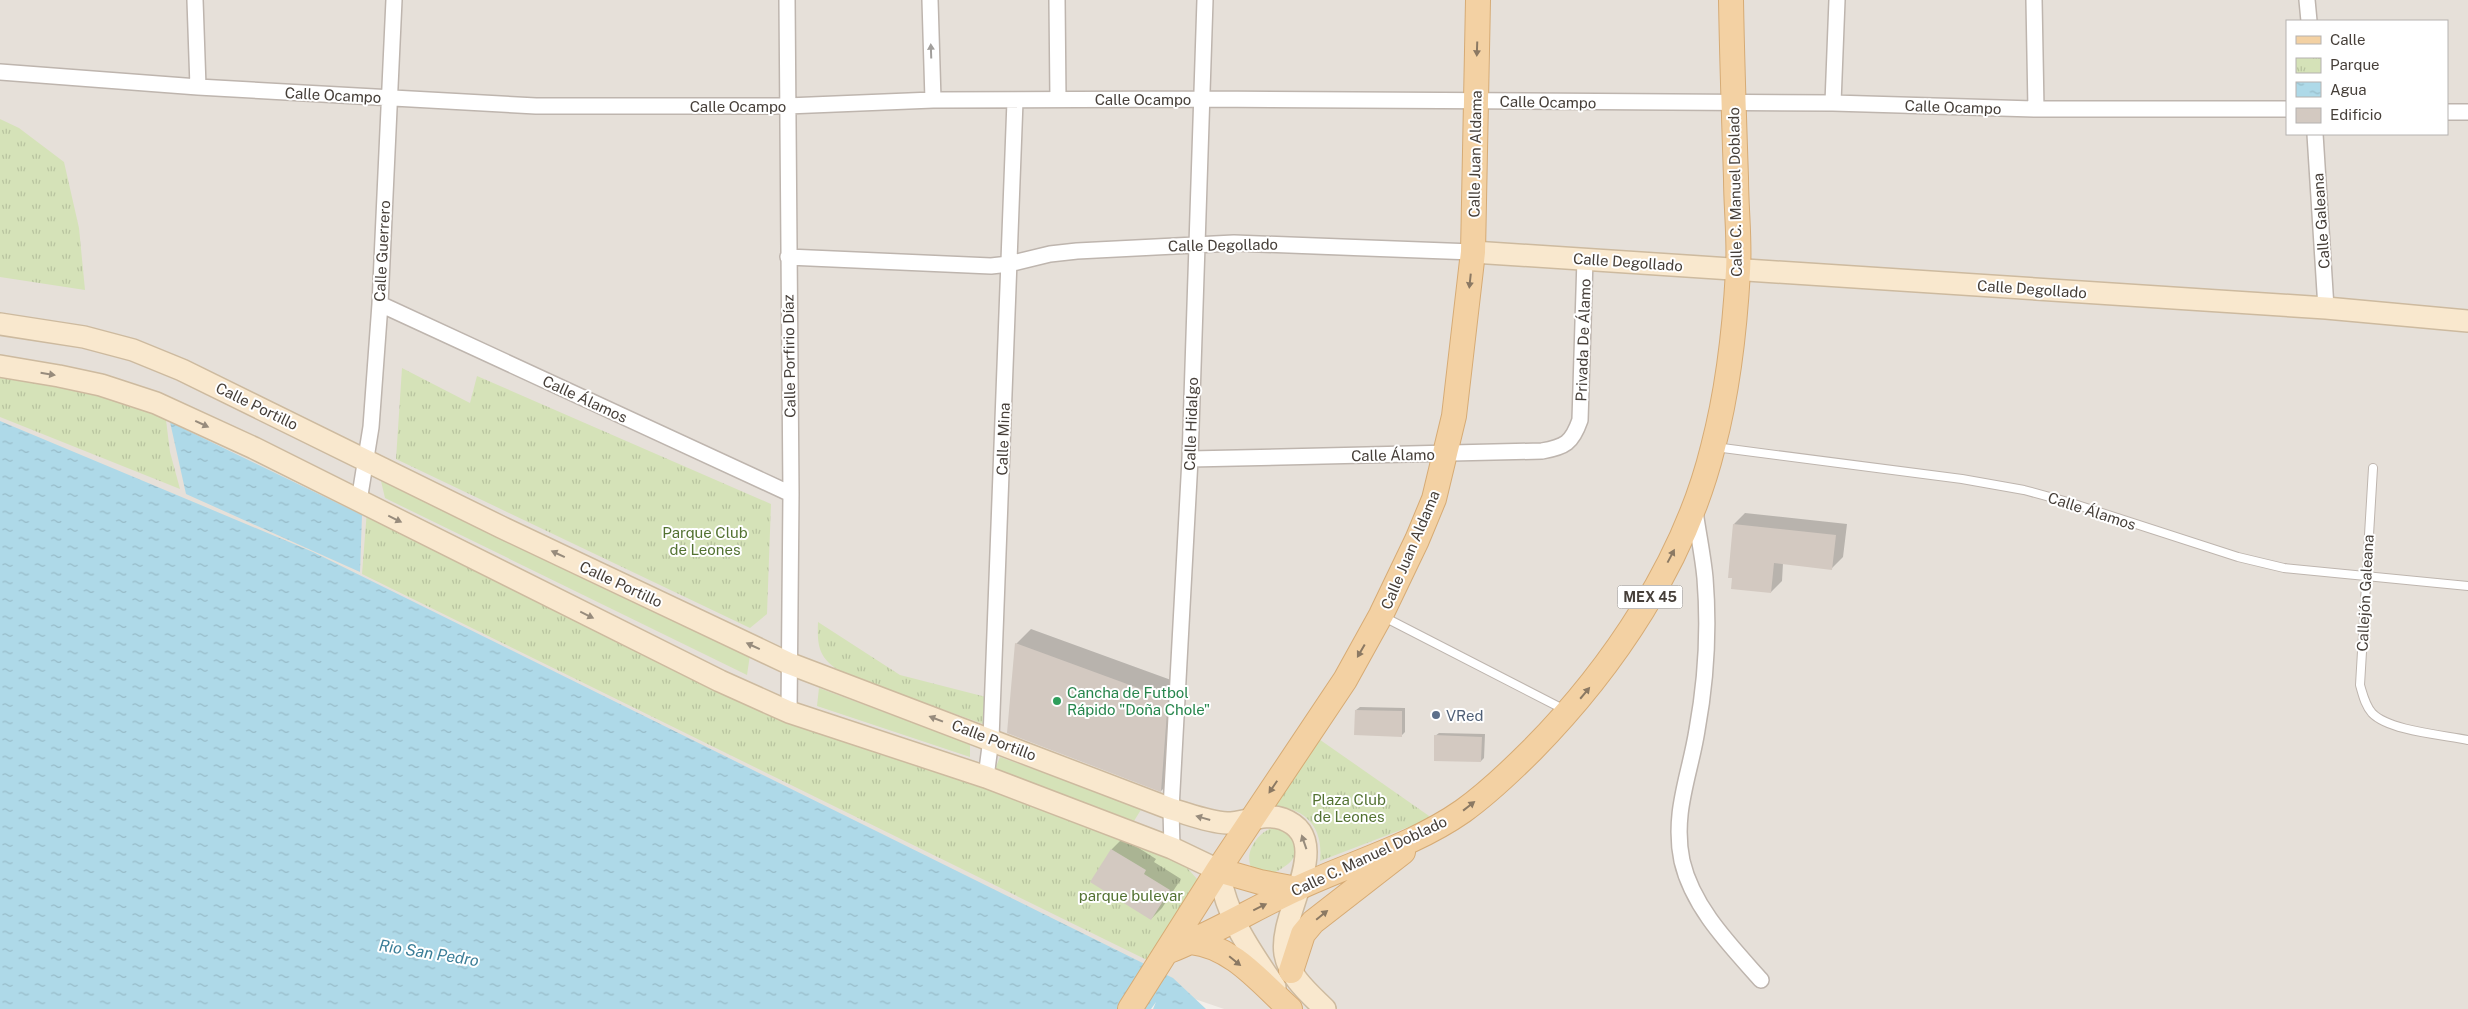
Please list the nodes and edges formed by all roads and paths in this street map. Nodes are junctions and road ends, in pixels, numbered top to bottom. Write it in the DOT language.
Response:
graph roads {
  1 [pos="195,0"];
  2 [pos="394,0"];
  3 [pos="787,0"];
  4 [pos="930,0"];
  5 [pos="1058,0"];
  6 [pos="1205,0"];
  7 [pos="1478,0"];
  8 [pos="1730,0"];
  9 [pos="1837,0"];
  10 [pos="2034,0"];
  11 [pos="2307,0"];
  12 [pos="2309,20"];
  13 [pos="0,72"];
  14 [pos="198,87"];
  15 [pos="390,98"];
  16 [pos="1058,99"];
  17 [pos="933,100"];
  18 [pos="1202,100"];
  19 [pos="1015,101"];
  20 [pos="1475,101"];
  21 [pos="1833,103"];
  22 [pos="1734,104"];
  23 [pos="787,106"];
  24 [pos="2036,109"];
  25 [pos="2286,109"];
  26 [pos="2448,112"];
  27 [pos="2468,112"];
  28 [pos="2315,135"];
  29 [pos="1198,244"];
  30 [pos="1473,252"];
  31 [pos="788,257"];
  32 [pos="1585,259"];
  33 [pos="1009,264"];
  34 [pos="1738,269"];
  35 [pos="380,304"];
  36 [pos="2326,308"];
  37 [pos="2468,321"];
  38 [pos="0,324"];
  39 [pos="0,366"];
  40 [pos="1580,420"];
  41 [pos="1714,447"];
  42 [pos="1446,454"];
  43 [pos="1190,459"];
  44 [pos="366,460"];
  45 [pos="2374,468"];
  46 [pos="791,494"];
  47 [pos="359,501"];
  48 [pos="1694,504"];
  49 [pos="2365,578"];
  50 [pos="2468,586"];
  51 [pos="1382,615"];
  52 [pos="788,663"];
  53 [pos="789,712"];
  54 [pos="1569,712"];
  55 [pos="992,739"];
  56 [pos="2468,740"];
  57 [pos="986,777"];
  58 [pos="1171,809"];
  59 [pos="1251,820"];
  60 [pos="1430,831"];
  61 [pos="1172,848"];
  62 [pos="1218,870"];
  63 [pos="1297,889"];
  64 [pos="1232,920"];
  65 [pos="1191,942"];
  66 [pos="1166,955"];
  67 [pos="1291,971"];
  68 [pos="1761,980"];
  69 [pos="1130,1009"];
  70 [pos="1291,1009"];
  71 [pos="1325,1009"];
  1 -- 14 [label="street"];
  2 -- 15 [label="street, Calle Guerrero"];
  3 -- 23 [label="street, Calle Porfirio Díaz"];
  17 -- 4 [label="street, one-way"];
  5 -- 16 [label="street"];
  6 -- 18 [label="street, Calle Hidalgo"];
  7 -- 20 [label="main road, Calle Juan Aldama, one-way"];
  8 -- 22 [label="main road, Calle C. Manuel Doblado / MEX 45"];
  9 -- 21 [label="street"];
  10 -- 24 [label="street"];
  11 -- 12 [label="street"];
  13 -- 14 [label="street, Calle Ocampo"];
  14 -- 15 [label="street, Calle Ocampo"];
  15 -- 23 [label="street, Calle Ocampo"];
  15 -- 35 [label="street, Calle Guerrero"];
  16 -- 18 [label="street, Calle Ocampo"];
  16 -- 19 [label="street, Calle Ocampo"];
  17 -- 19 [label="street, Calle Ocampo"];
  17 -- 23 [label="street, Calle Ocampo"];
  18 -- 20 [label="street, Calle Ocampo"];
  18 -- 29 [label="street, Calle Hidalgo"];
  19 -- 33 [label="street, Calle Mina"];
  20 -- 22 [label="street, Calle Ocampo"];
  20 -- 30 [label="main road, Calle Juan Aldama"];
  21 -- 22 [label="street, Calle Ocampo"];
  21 -- 24 [label="street, Calle Ocampo"];
  22 -- 34 [label="main road, Calle C. Manuel Doblado / MEX 45"];
  23 -- 31 [label="street, Calle Porfirio Díaz"];
  24 -- 25 [label="street, Calle Ocampo"];
  26 -- 27 [label="street"];
  28 -- 36 [label="street, Calle Galeana"];
  29 -- 30 [label="street, Calle Degollado"];
  29 -- 33 [label="street, Calle Degollado"];
  29 -- 43 [label="street, Calle Hidalgo"];
  30 -- 32 [label="street, Calle Degollado"];
  30 -- 42 [label="main road, Calle Juan Aldama, one-way"];
  31 -- 33 [label="street, Calle Degollado"];
  31 -- 46 [label="street, Calle Porfirio Díaz"];
  32 -- 34 [label="street, Calle Degollado"];
  32 -- 40 [label="street, Privada De Álamo"];
  33 -- 55 [label="street, Calle Mina"];
  34 -- 36 [label="street, Calle Degollado"];
  34 -- 41 [label="main road, Calle C. Manuel Doblado / MEX 45"];
  35 -- 44 [label="street, Calle Guerrero"];
  35 -- 46 [label="street, Calle Álamos"];
  36 -- 37 [label="street, Calle Degollado"];
  38 -- 44 [label="street, Calle Portillo"];
  39 -- 47 [label="street, one-way"];
  40 -- 42 [label="street, Calle Álamo"];
  41 -- 48 [label="main road, Calle C. Manuel Doblado / MEX 45"];
  41 -- 49 [label="lane, Calle Álamos"];
  42 -- 43 [label="street, Calle Álamo"];
  42 -- 51 [label="main road, Calle Juan Aldama"];
  43 -- 58 [label="street, Calle Hidalgo"];
  44 -- 47 [label="street, Calle Guerrero"];
  52 -- 44 [label="street, Calle Portillo, one-way"];
  45 -- 49 [label="lane, Callejón Galeana"];
  46 -- 52 [label="street, Calle Porfirio Díaz"];
  47 -- 53 [label="street, one-way"];
  54 -- 48 [label="main road, Calle C. Manuel Doblado / MEX 45, one-way"];
  48 -- 68 [label="street"];
  49 -- 50 [label="lane, Calle Álamos"];
  49 -- 56 [label="lane, Callejón Galeana"];
  51 -- 54 [label="lane"];
  51 -- 59 [label="main road, Calle Juan Aldama, one-way"];
  52 -- 53 [label="street, Calle Porfirio Díaz"];
  55 -- 52 [label="street, Calle Portillo, one-way"];
  53 -- 57 [label="street"];
  60 -- 54 [label="main road, Calle C. Manuel Doblado / MEX 45, one-way"];
  55 -- 57 [label="street, Calle Mina"];
  55 -- 58 [label="street, Calle Portillo"];
  57 -- 61 [label="street"];
  59 -- 58 [label="street, Calle Portillo, one-way"];
  58 -- 61 [label="street, Calle Hidalgo"];
  59 -- 62 [label="main road, Calle Juan Aldama"];
  63 -- 59 [label="street, Calle Portillo, one-way"];
  60 -- 63 [label="main road, Calle C. Manuel Doblado / MEX 45"];
  67 -- 60 [label="main road, one-way"];
  61 -- 62 [label="street"];
  62 -- 63 [label="main road"];
  62 -- 64 [label="street"];
  62 -- 66 [label="main road, Calle Juan Aldama"];
  64 -- 63 [label="main road, Calle C. Manuel Doblado / MEX 45, one-way"];
  63 -- 67 [label="street, Calle Portillo"];
  64 -- 65 [label="main road, Calle C. Manuel Doblado / MEX 45"];
  64 -- 70 [label="street"];
  65 -- 66 [label="main road, Calle C. Manuel Doblado / MEX 45"];
  65 -- 70 [label="main road, one-way"];
  66 -- 69 [label="main road, Calle Juan Aldama"];
  67 -- 71 [label="street"];
}
